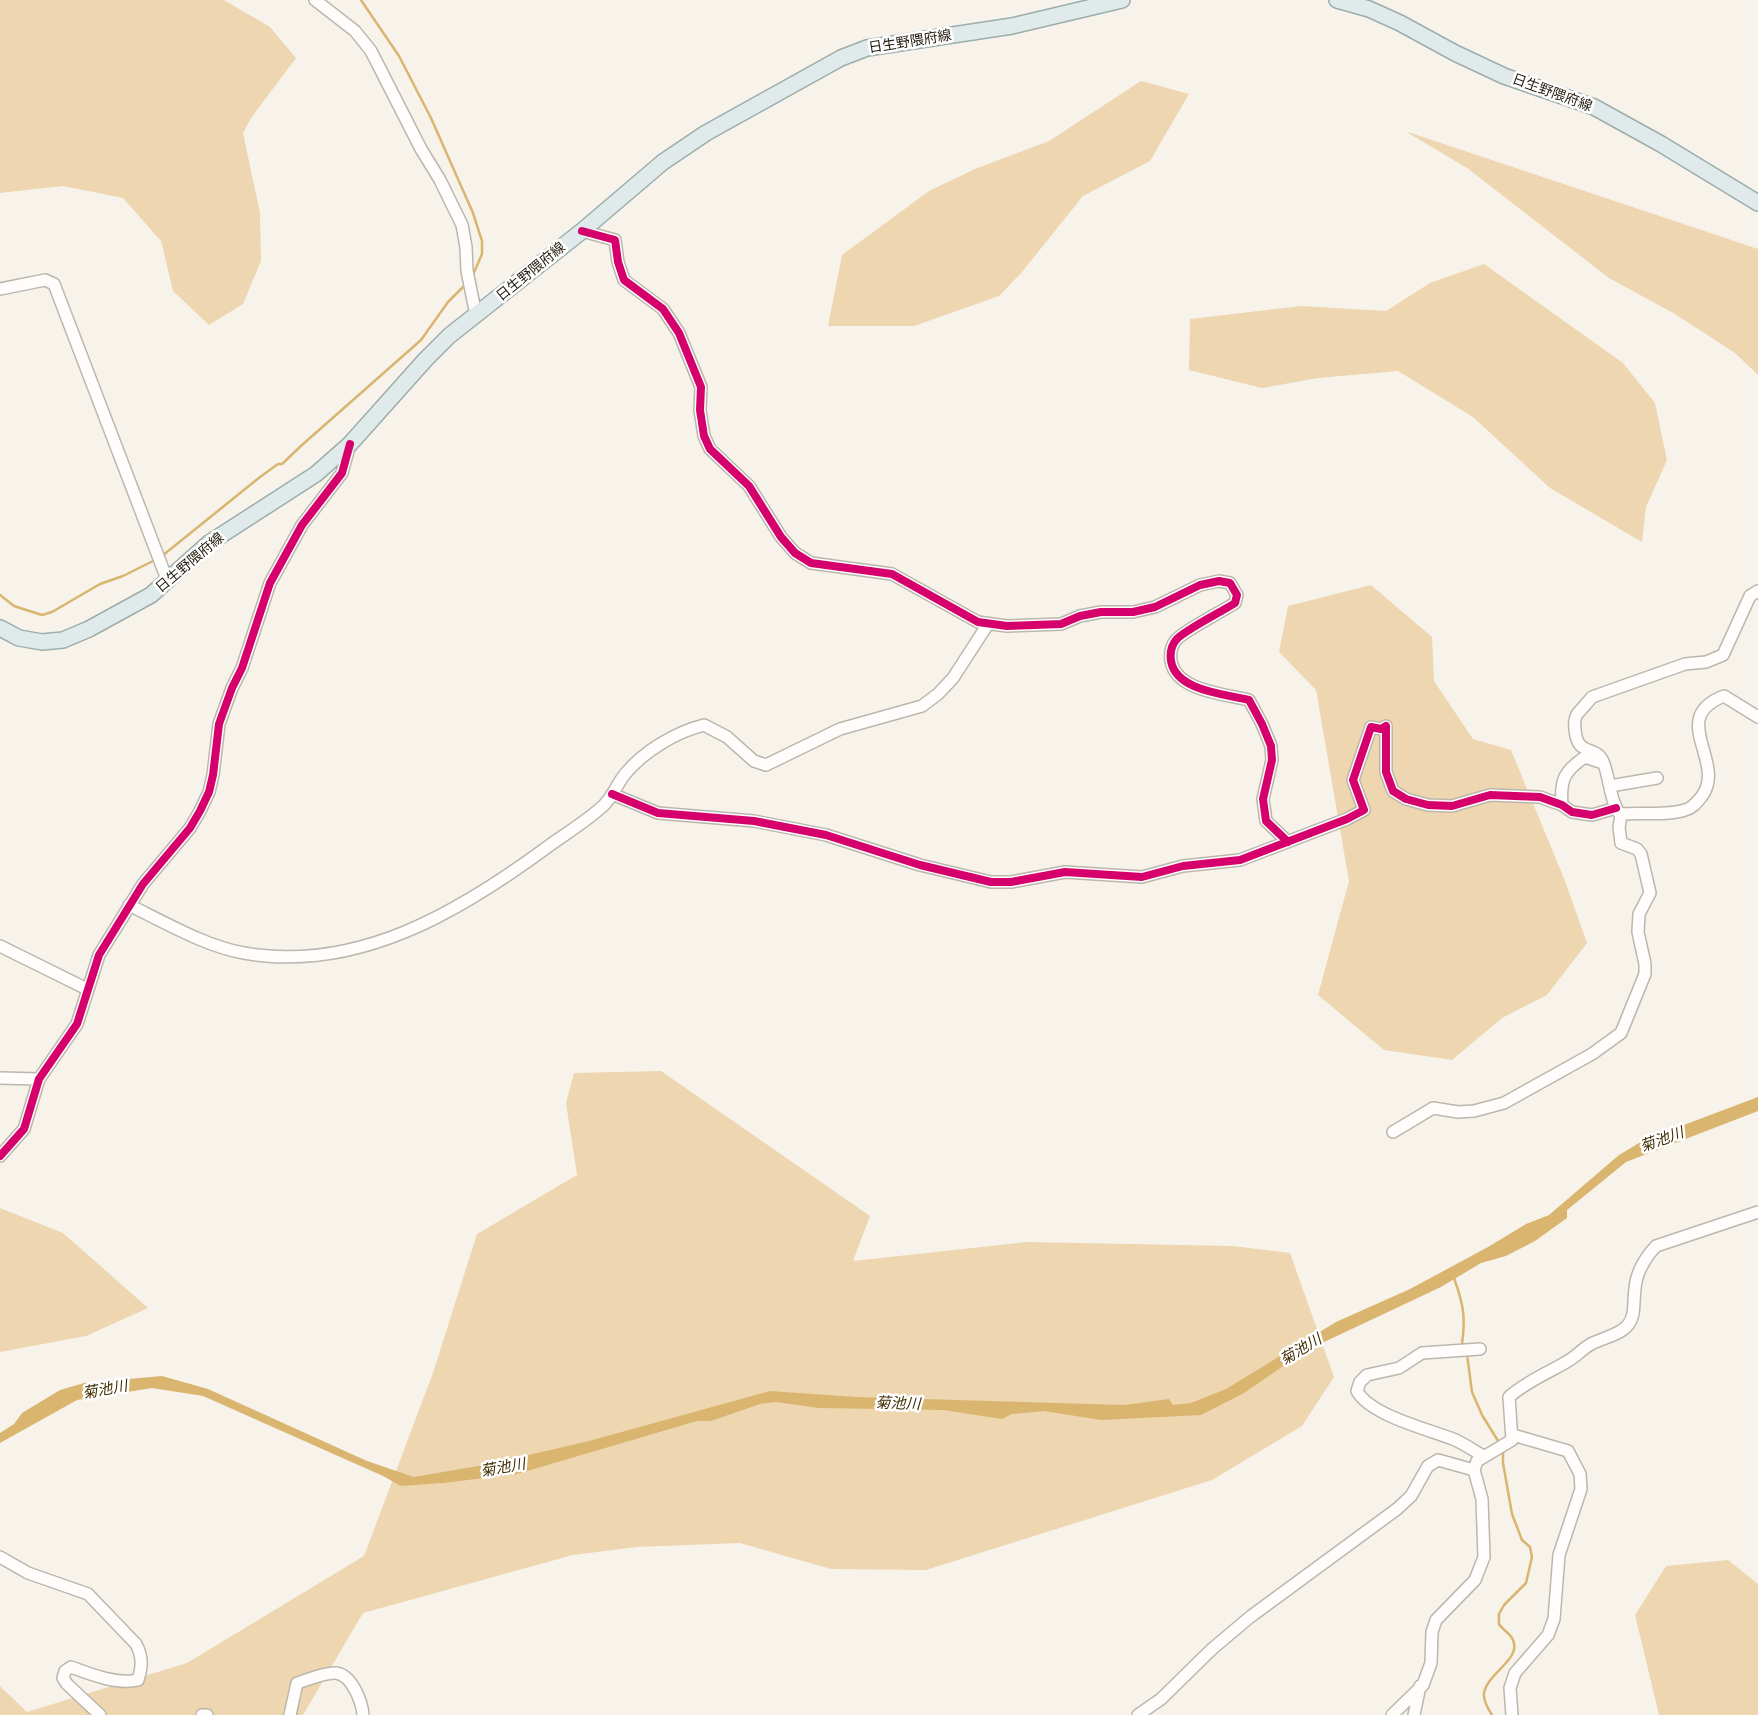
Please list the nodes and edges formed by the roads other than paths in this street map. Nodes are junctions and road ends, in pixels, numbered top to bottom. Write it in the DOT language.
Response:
graph roads {
  1 [pos="314,0"];
  2 [pos="1122,0"];
  3 [pos="1338,0"];
  4 [pos="1758,203"];
  5 [pos="582,230"];
  6 [pos="0,289"];
  7 [pos="476,315"];
  8 [pos="350,444"];
  9 [pos="168,582"];
  10 [pos="1758,591"];
  11 [pos="988,624"];
  12 [pos="0,628"];
  13 [pos="1758,717"];
  14 [pos="1604,764"];
  15 [pos="1657,778"];
  16 [pos="1610,786"];
  17 [pos="612,794"];
  18 [pos="1562,805"];
  19 [pos="1618,811"];
  20 [pos="1288,842"];
  21 [pos="129,906"];
  22 [pos="0,946"];
  23 [pos="87,989"];
  24 [pos="0,1078"];
  25 [pos="39,1079"];
  26 [pos="1393,1132"];
  27 [pos="0,1156"];
  28 [pos="1758,1212"];
  29 [pos="1480,1349"];
  30 [pos="1513,1435"];
  31 [pos="1483,1456"];
  32 [pos="1474,1470"];
  33 [pos="0,1556"];
  34 [pos="1420,1686"];
  35 [pos="100,1715"];
  36 [pos="202,1715"];
  37 [pos="207,1715"];
  38 [pos="290,1715"];
  39 [pos="363,1715"];
  40 [pos="1138,1715"];
  41 [pos="1392,1715"];
  42 [pos="1414,1715"];
  43 [pos="1512,1715"];
  1 -- 7 [label="street"];
  2 -- 5 [label="main road, 日生野隈府線"];
  3 -- 4 [label="main road, 日生野隈府線"];
  5 -- 7 [label="main road, 日生野隈府線"];
  5 -- 11 [label="street"];
  6 -- 9 [label="street"];
  7 -- 8 [label="main road, 日生野隈府線"];
  8 -- 9 [label="main road, 日生野隈府線"];
  8 -- 21 [label="street"];
  9 -- 12 [label="main road, 日生野隈府線"];
  10 -- 14 [label="street"];
  11 -- 17 [label="street"];
  11 -- 20 [label="street"];
  13 -- 19 [label="street"];
  14 -- 16 [label="street"];
  14 -- 18 [label="street"];
  15 -- 16 [label="street"];
  16 -- 19 [label="street"];
  17 -- 20 [label="street"];
  17 -- 21 [label="street"];
  18 -- 19 [label="street"];
  18 -- 20 [label="street"];
  19 -- 26 [label="street"];
  21 -- 23 [label="street"];
  22 -- 23 [label="street"];
  23 -- 25 [label="street"];
  24 -- 25 [label="street"];
  25 -- 27 [label="street"];
  28 -- 30 [label="street"];
  29 -- 31 [label="street"];
  30 -- 31 [label="street"];
  30 -- 43 [label="street"];
  31 -- 32 [label="street"];
  32 -- 34 [label="street"];
  32 -- 40 [label="street"];
  33 -- 35 [label="street"];
  34 -- 41 [label="street"];
  34 -- 42 [label="street"];
  36 -- 37 [label="street"];
  38 -- 39 [label="street"];
}
